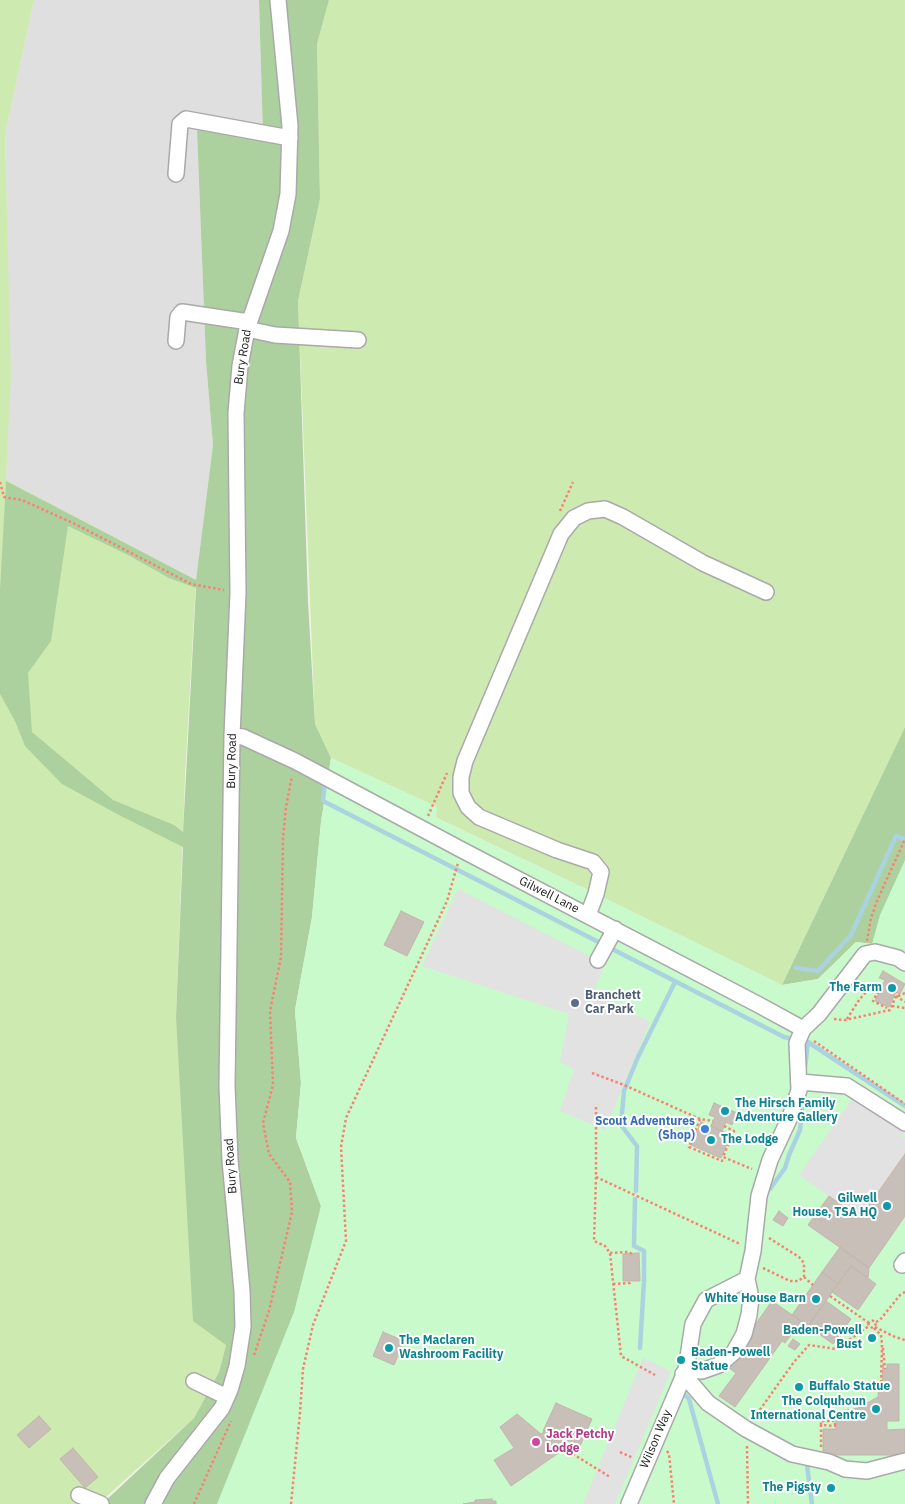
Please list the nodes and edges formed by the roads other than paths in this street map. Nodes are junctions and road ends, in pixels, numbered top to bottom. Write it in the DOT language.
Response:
graph roads {
  1 [pos="278,0"];
  2 [pos="290,138"];
  3 [pos="176,174"];
  4 [pos="248,325"];
  5 [pos="358,340"];
  6 [pos="176,341"];
  7 [pos="766,592"];
  8 [pos="232,736"];
  9 [pos="588,915"];
  10 [pos="615,929"];
  11 [pos="904,947"];
  12 [pos="888,955"];
  13 [pos="598,960"];
  14 [pos="905,963"];
  15 [pos="803,1029"];
  16 [pos="804,1082"];
  17 [pos="905,1124"];
  18 [pos="747,1279"];
  19 [pos="685,1372"];
  20 [pos="194,1381"];
  21 [pos="227,1397"];
  22 [pos="905,1461"];
  23 [pos="79,1495"];
  24 [pos="101,1504"];
  25 [pos="153,1504"];
  26 [pos="629,1504"];
  1 -- 2 [label="street, Bury Road"];
  2 -- 3 [label="street"];
  2 -- 4 [label="street, Bury Road"];
  4 -- 5 [label="street"];
  4 -- 6 [label="street"];
  4 -- 8 [label="street, Bury Road"];
  7 -- 9 [label="street"];
  8 -- 9 [label="street, Gilwell Lane"];
  8 -- 21 [label="street, Bury Road"];
  9 -- 10 [label="street, Gilwell Lane"];
  10 -- 13 [label="street"];
  10 -- 15 [label="street, Gilwell Lane"];
  11 -- 12 [label="street"];
  12 -- 14 [label="street"];
  12 -- 15 [label="street"];
  15 -- 16 [label="street"];
  16 -- 17 [label="street"];
  16 -- 18 [label="street"];
  18 -- 19 [label="street, Wilson Way"];
  18 -- 19 [label="street"];
  19 -- 22 [label="street"];
  19 -- 26 [label="street, Wilson Way"];
  20 -- 21 [label="street"];
  21 -- 25 [label="street, Bury Road"];
  23 -- 24 [label="street"];
}
